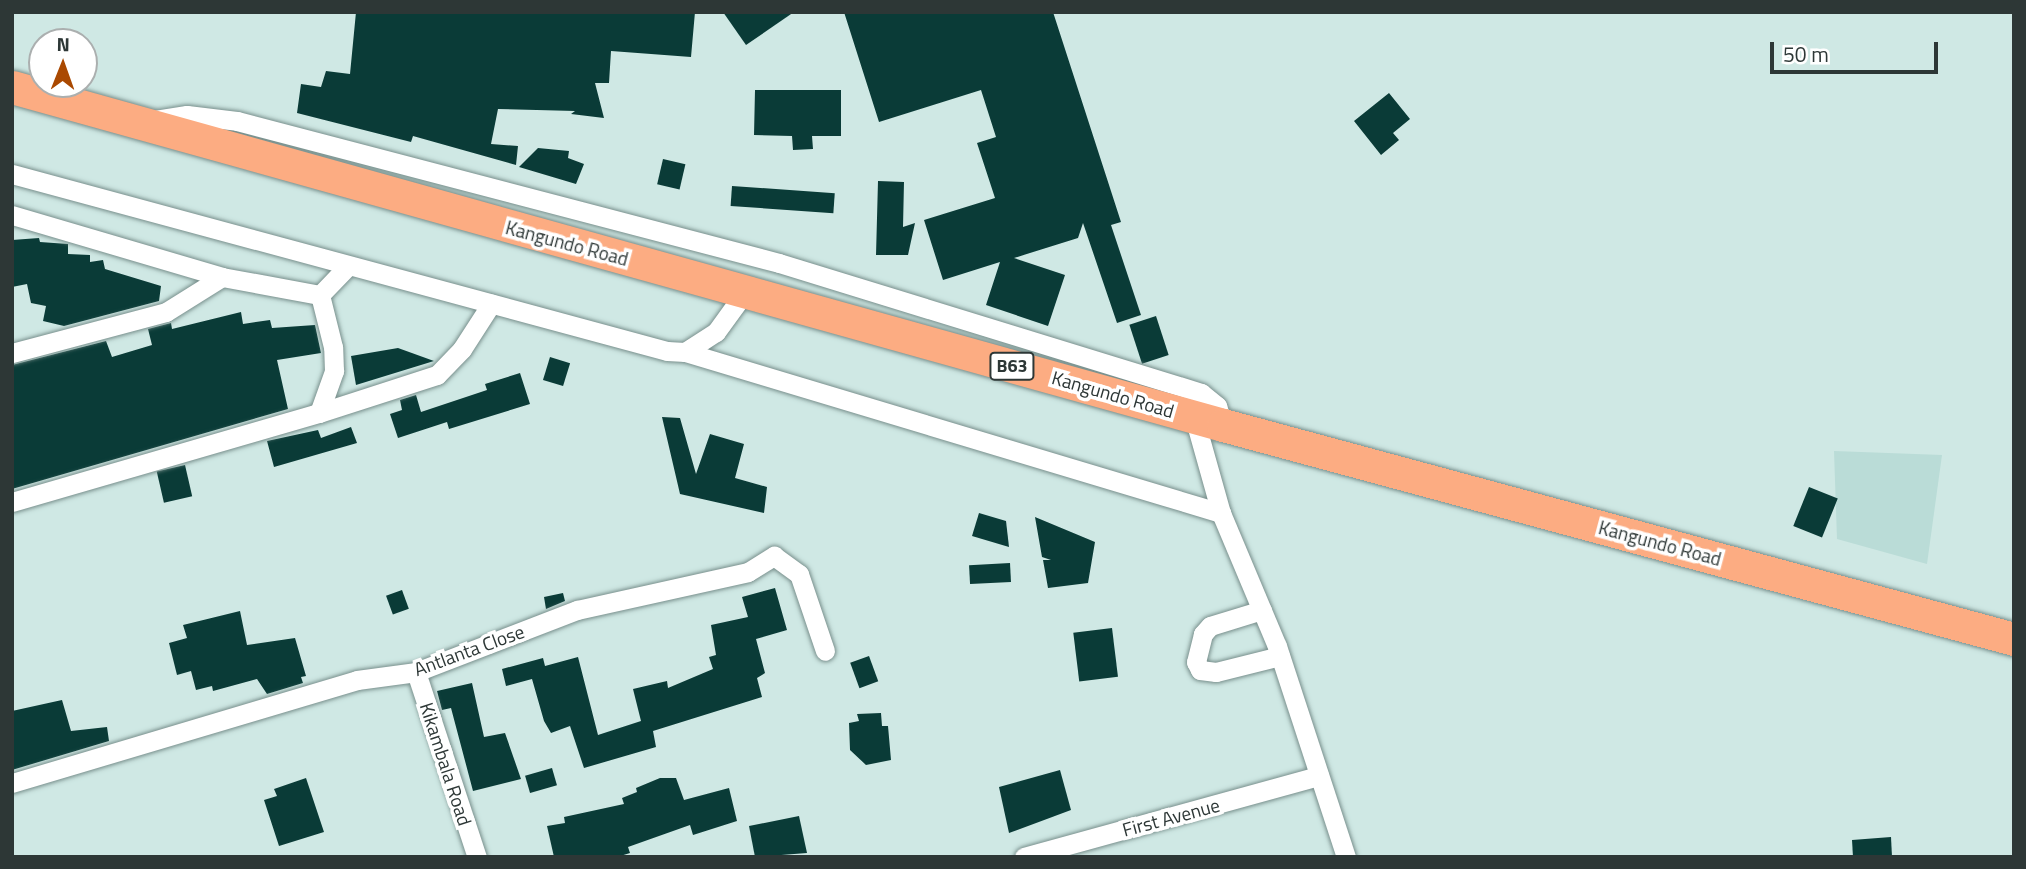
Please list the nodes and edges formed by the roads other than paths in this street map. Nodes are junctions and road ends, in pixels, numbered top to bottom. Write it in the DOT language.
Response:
graph roads {
  1 [pos="12,87"];
  2 [pos="136,123"];
  3 [pos="12,174"];
  4 [pos="12,215"];
  5 [pos="347,267"];
  6 [pos="222,277"];
  7 [pos="745,292"];
  8 [pos="320,295"];
  9 [pos="491,304"];
  10 [pos="685,352"];
  11 [pos="12,353"];
  12 [pos="319,413"];
  13 [pos="1209,421"];
  14 [pos="12,502"];
  15 [pos="1222,513"];
  16 [pos="1262,610"];
  17 [pos="2014,639"];
  18 [pos="825,652"];
  19 [pos="1280,656"];
  20 [pos="416,672"];
  21 [pos="1319,776"];
  22 [pos="12,783"];
  23 [pos="477,857"];
  24 [pos="1024,857"];
  25 [pos="1346,857"];
  1 -- 2 [label="highway, Kangundo Road / B63"];
  2 -- 7 [label="highway, Kangundo Road / B63"];
  2 -- 13 [label="street"];
  3 -- 5 [label="street"];
  4 -- 6 [label="street"];
  5 -- 8 [label="street"];
  5 -- 9 [label="street"];
  6 -- 8 [label="street"];
  6 -- 11 [label="street"];
  7 -- 10 [label="street"];
  7 -- 13 [label="highway, Kangundo Road / B63"];
  8 -- 12 [label="street"];
  9 -- 10 [label="street"];
  9 -- 12 [label="street"];
  10 -- 15 [label="street"];
  12 -- 14 [label="street"];
  13 -- 15 [label="street"];
  13 -- 17 [label="highway, Kangundo Road / B63"];
  15 -- 16 [label="street"];
  16 -- 19 [label="street"];
  16 -- 19 [label="street"];
  18 -- 20 [label="street, Antlanta Close"];
  19 -- 21 [label="street"];
  20 -- 22 [label="street, Antlanta Close"];
  20 -- 23 [label="street, Kikambala Road"];
  21 -- 24 [label="street, First Avenue"];
  21 -- 25 [label="street"];
}
